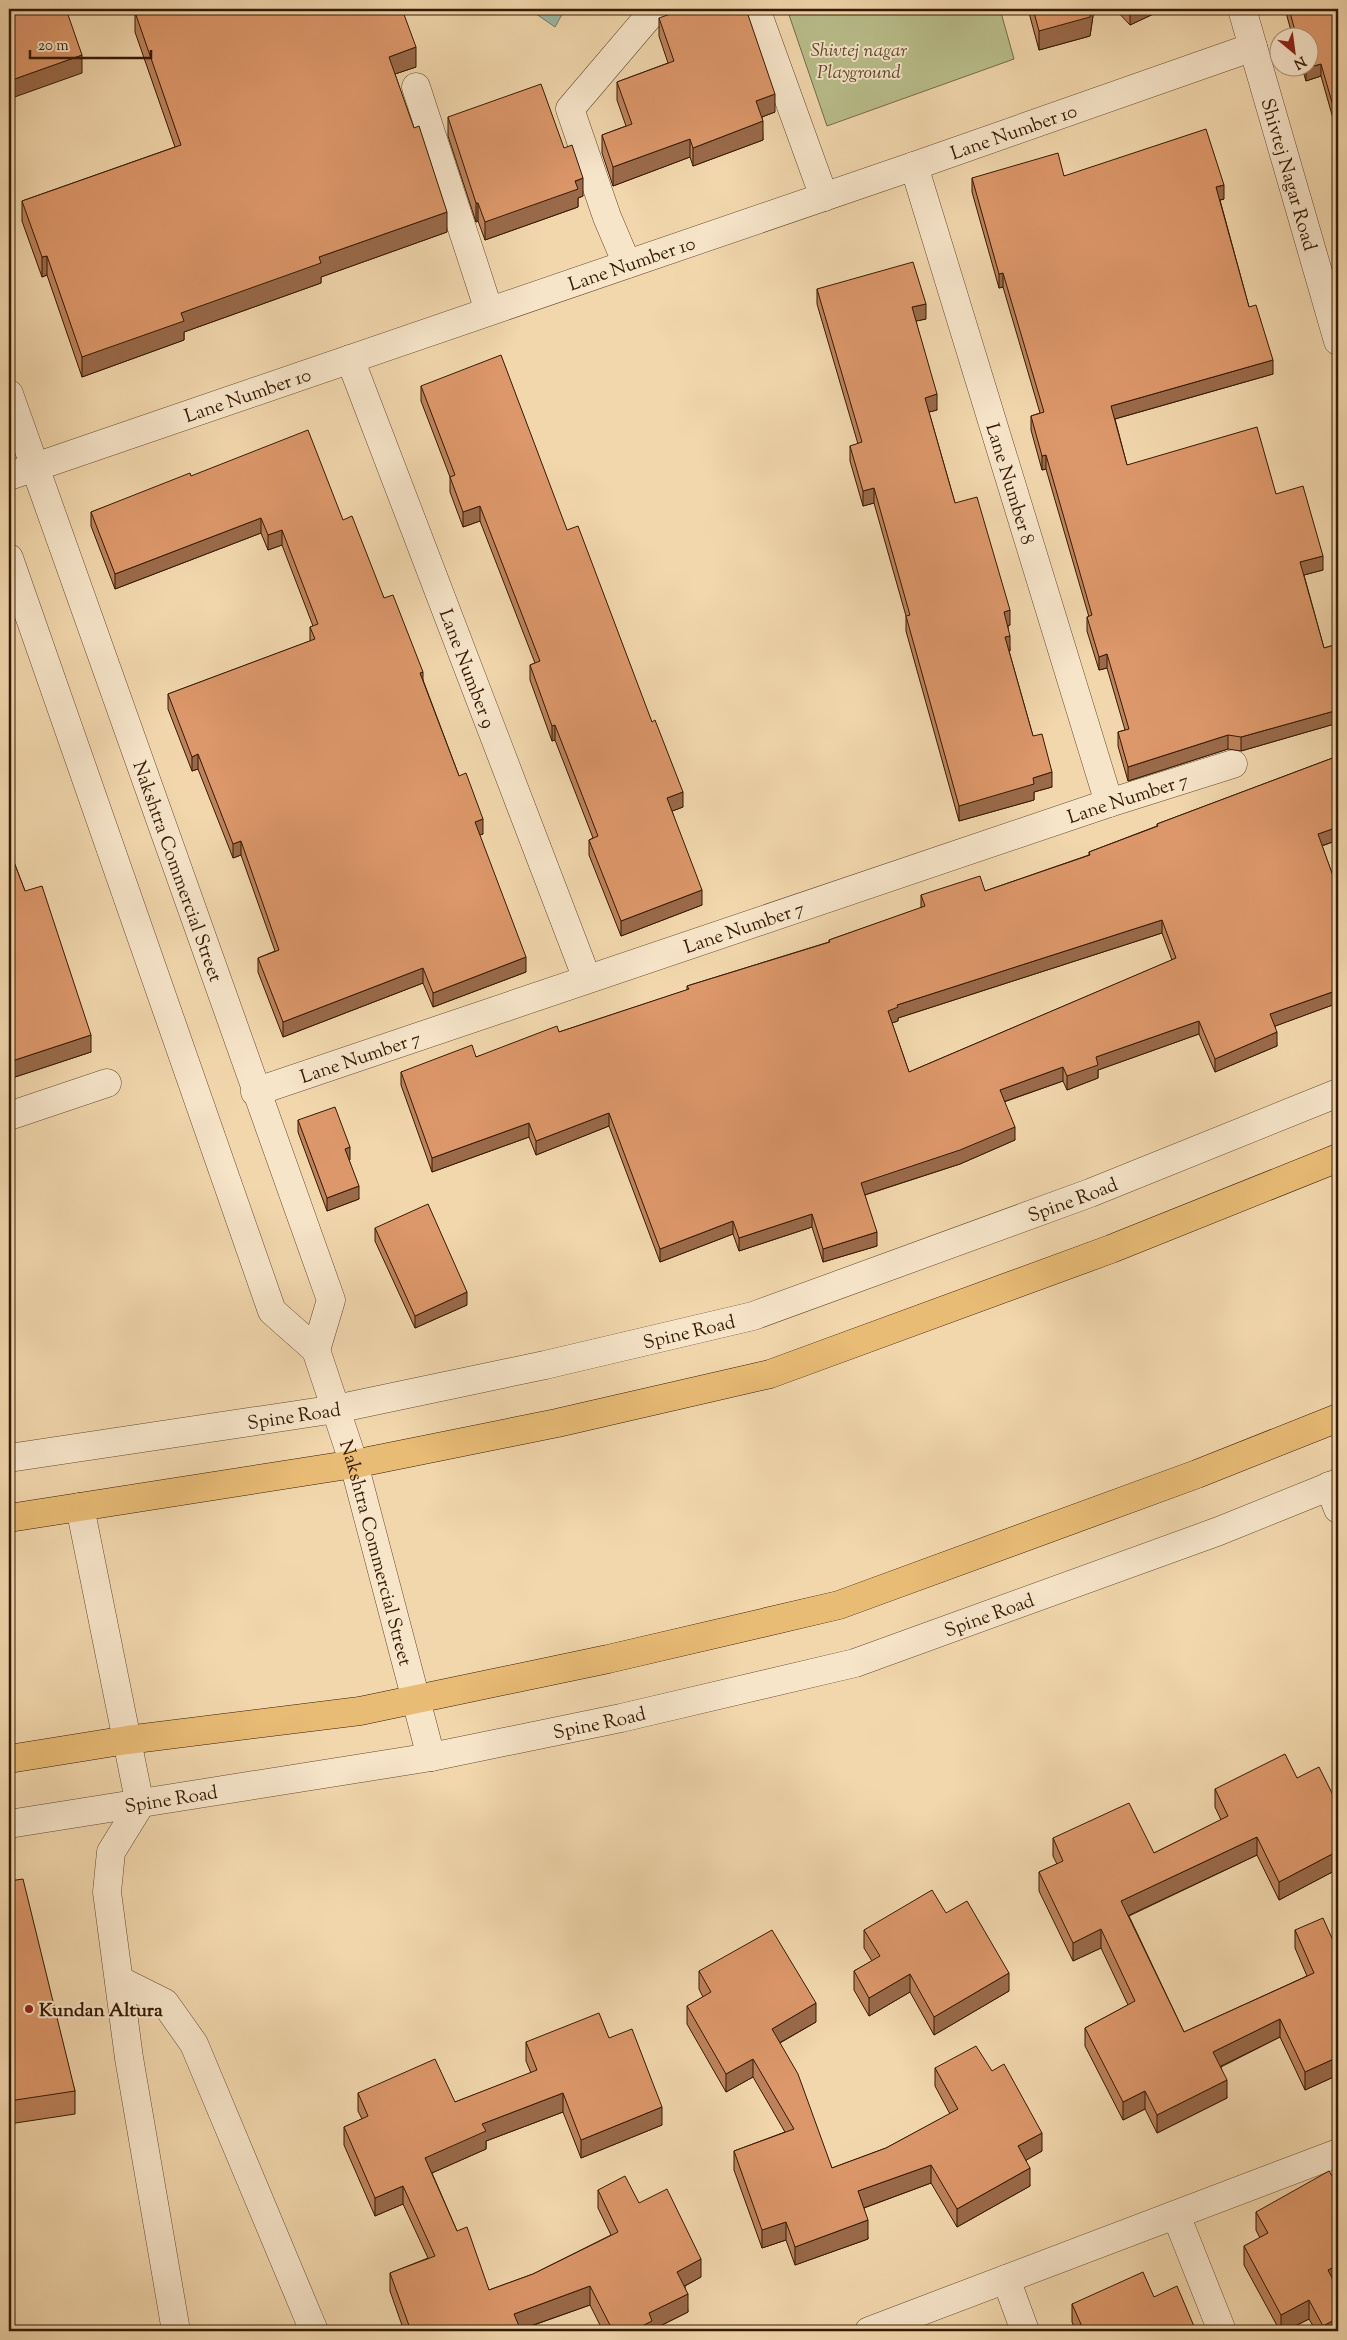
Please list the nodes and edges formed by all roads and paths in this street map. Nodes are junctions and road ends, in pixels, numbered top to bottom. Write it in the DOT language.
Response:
graph roads {
  1 [pos="655,9"];
  2 [pos="756,9"];
  3 [pos="1242,9"];
  4 [pos="1253,47"];
  5 [pos="416,87"];
  6 [pos="914,166"];
  7 [pos="824,197"];
  8 [pos="627,264"];
  9 [pos="489,311"];
  10 [pos="1338,342"];
  11 [pos="350,359"];
  12 [pos="9,394"];
  13 [pos="34,467"];
  14 [pos="9,476"];
  15 [pos="9,558"];
  16 [pos="1233,764"];
  17 [pos="1108,803"];
  18 [pos="587,979"];
  19 [pos="107,1083"];
  20 [pos="255,1092"];
  21 [pos="1338,1093"];
  22 [pos="9,1116"];
  23 [pos="1338,1158"];
  24 [pos="316,1350"];
  25 [pos="336,1409"];
  26 [pos="1338,1418"];
  27 [pos="9,1458"];
  28 [pos="354,1464"];
  29 [pos="1335,1492"];
  30 [pos="80,1507"];
  31 [pos="9,1518"];
  32 [pos="416,1699"];
  33 [pos="127,1740"];
  34 [pos="431,1756"];
  35 [pos="9,1759"];
  36 [pos="140,1804"];
  37 [pos="9,1824"];
  38 [pos="119,1980"];
  39 [pos="1338,2153"];
  40 [pos="1176,2215"];
  41 [pos="1006,2279"];
  42 [pos="176,2331"];
  43 [pos="314,2331"];
  44 [pos="869,2331"];
  45 [pos="1025,2331"];
  46 [pos="1222,2331"];
  1 -- 8 [label="street"];
  2 -- 7 [label="street"];
  3 -- 4 [label="street, Shivtej Nagar Road"];
  4 -- 6 [label="street, Lane Number 10"];
  4 -- 10 [label="street, Shivtej Nagar Road"];
  5 -- 9 [label="street"];
  6 -- 7 [label="street, Lane Number 10"];
  6 -- 17 [label="street, Lane Number 8"];
  7 -- 8 [label="street, Lane Number 10"];
  8 -- 9 [label="street, Lane Number 10"];
  9 -- 11 [label="street, Lane Number 10"];
  11 -- 13 [label="street, Lane Number 10"];
  11 -- 18 [label="street, Lane Number 9"];
  12 -- 13 [label="street, Nakshtra Commercial Street"];
  13 -- 14 [label="street, Lane Number 10"];
  13 -- 20 [label="street, Nakshtra Commercial Street"];
  15 -- 24 [label="street, Nakshtra Commercial Street"];
  16 -- 17 [label="street, Lane Number 7"];
  17 -- 18 [label="street, Lane Number 7"];
  18 -- 20 [label="street, Lane Number 7"];
  19 -- 22 [label="street"];
  20 -- 24 [label="street, Nakshtra Commercial Street"];
  21 -- 25 [label="street, Spine Road"];
  23 -- 28 [label="main road"];
  24 -- 25 [label="street, Nakshtra Commercial Street"];
  25 -- 27 [label="street, Spine Road"];
  25 -- 28 [label="street, Nakshtra Commercial Street"];
  26 -- 32 [label="main road"];
  28 -- 30 [label="main road"];
  28 -- 32 [label="street, Nakshtra Commercial Street"];
  29 -- 34 [label="street, Spine Road"];
  30 -- 31 [label="main road"];
  30 -- 33 [label="street"];
  32 -- 33 [label="main road"];
  32 -- 34 [label="street, Nakshtra Commercial Street"];
  33 -- 35 [label="main road"];
  33 -- 36 [label="street"];
  34 -- 36 [label="street, Spine Road"];
  36 -- 37 [label="street, Spine Road"];
  36 -- 38 [label="street"];
  38 -- 42 [label="street"];
  38 -- 43 [label="street"];
  39 -- 40 [label="street"];
  40 -- 41 [label="street"];
  40 -- 46 [label="street"];
  41 -- 44 [label="street"];
  41 -- 45 [label="street"];
}
